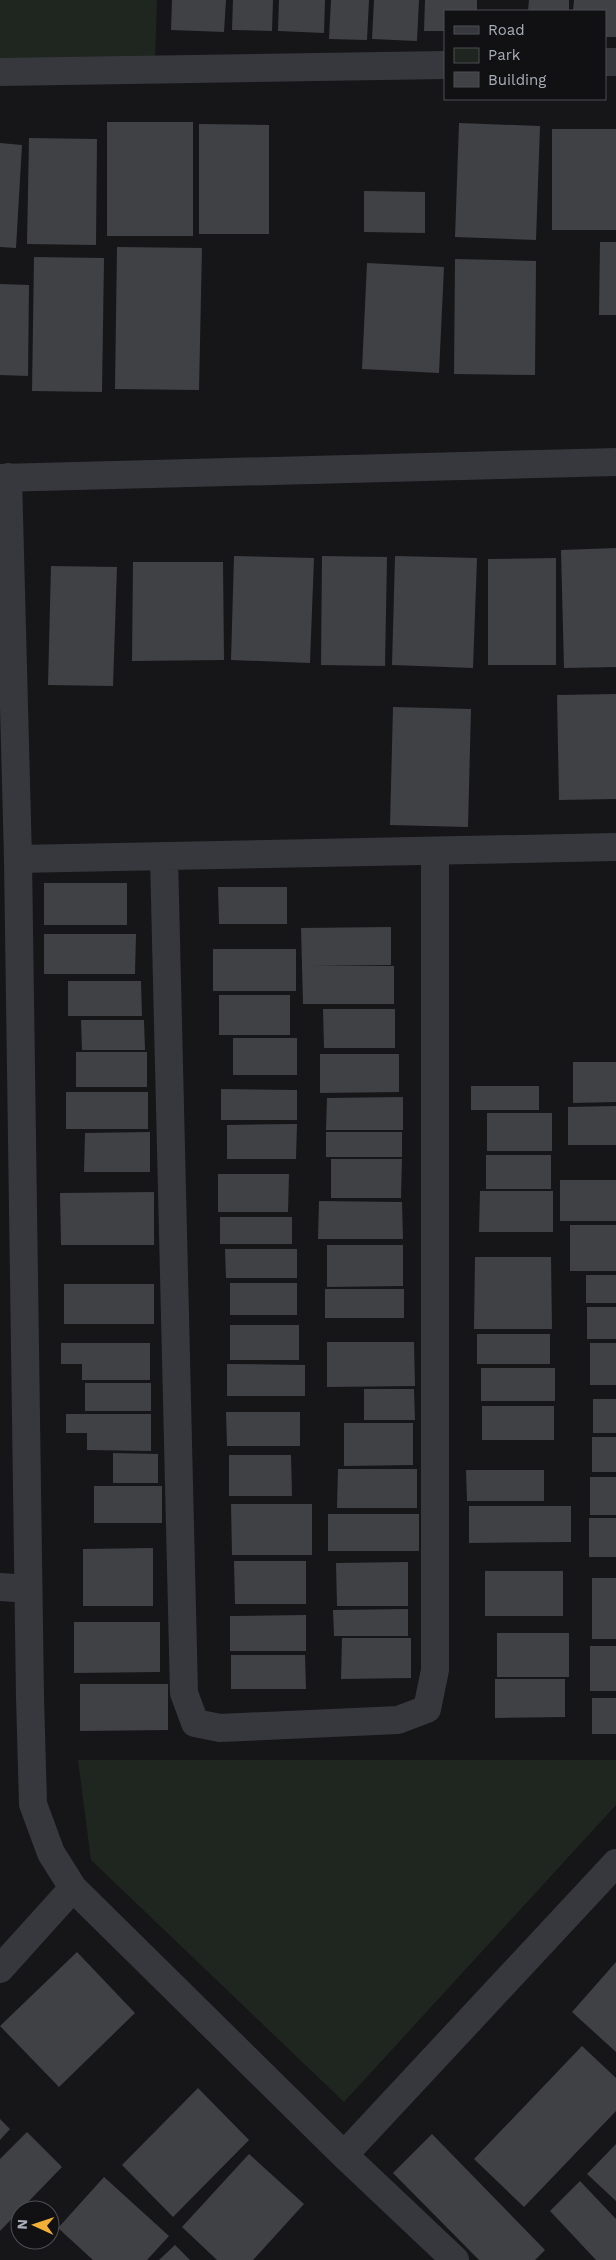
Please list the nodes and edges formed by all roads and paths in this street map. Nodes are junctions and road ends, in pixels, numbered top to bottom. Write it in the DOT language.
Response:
graph roads {
  1 [pos="444,65"];
  2 [pos="0,72"];
  3 [pos="616,462"];
  4 [pos="4,478"];
  5 [pos="7,681"];
  6 [pos="616,847"];
  7 [pos="435,851"];
  8 [pos="164,856"];
  9 [pos="18,859"];
  10 [pos="0,1587"];
  11 [pos="28,1590"];
  12 [pos="616,1863"];
  13 [pos="73,1888"];
  14 [pos="0,1969"];
  15 [pos="344,2155"];
  16 [pos="455,2260"];
  1 -- 2 [label="street"];
  3 -- 4 [label="street"];
  4 -- 5 [label="street"];
  5 -- 9 [label="street"];
  6 -- 7 [label="street"];
  7 -- 8 [label="street"];
  7 -- 8 [label="street"];
  8 -- 9 [label="street"];
  9 -- 11 [label="street"];
  10 -- 11 [label="street"];
  11 -- 13 [label="street"];
  12 -- 15 [label="street"];
  13 -- 14 [label="street"];
  13 -- 15 [label="street"];
  15 -- 16 [label="street"];
}
